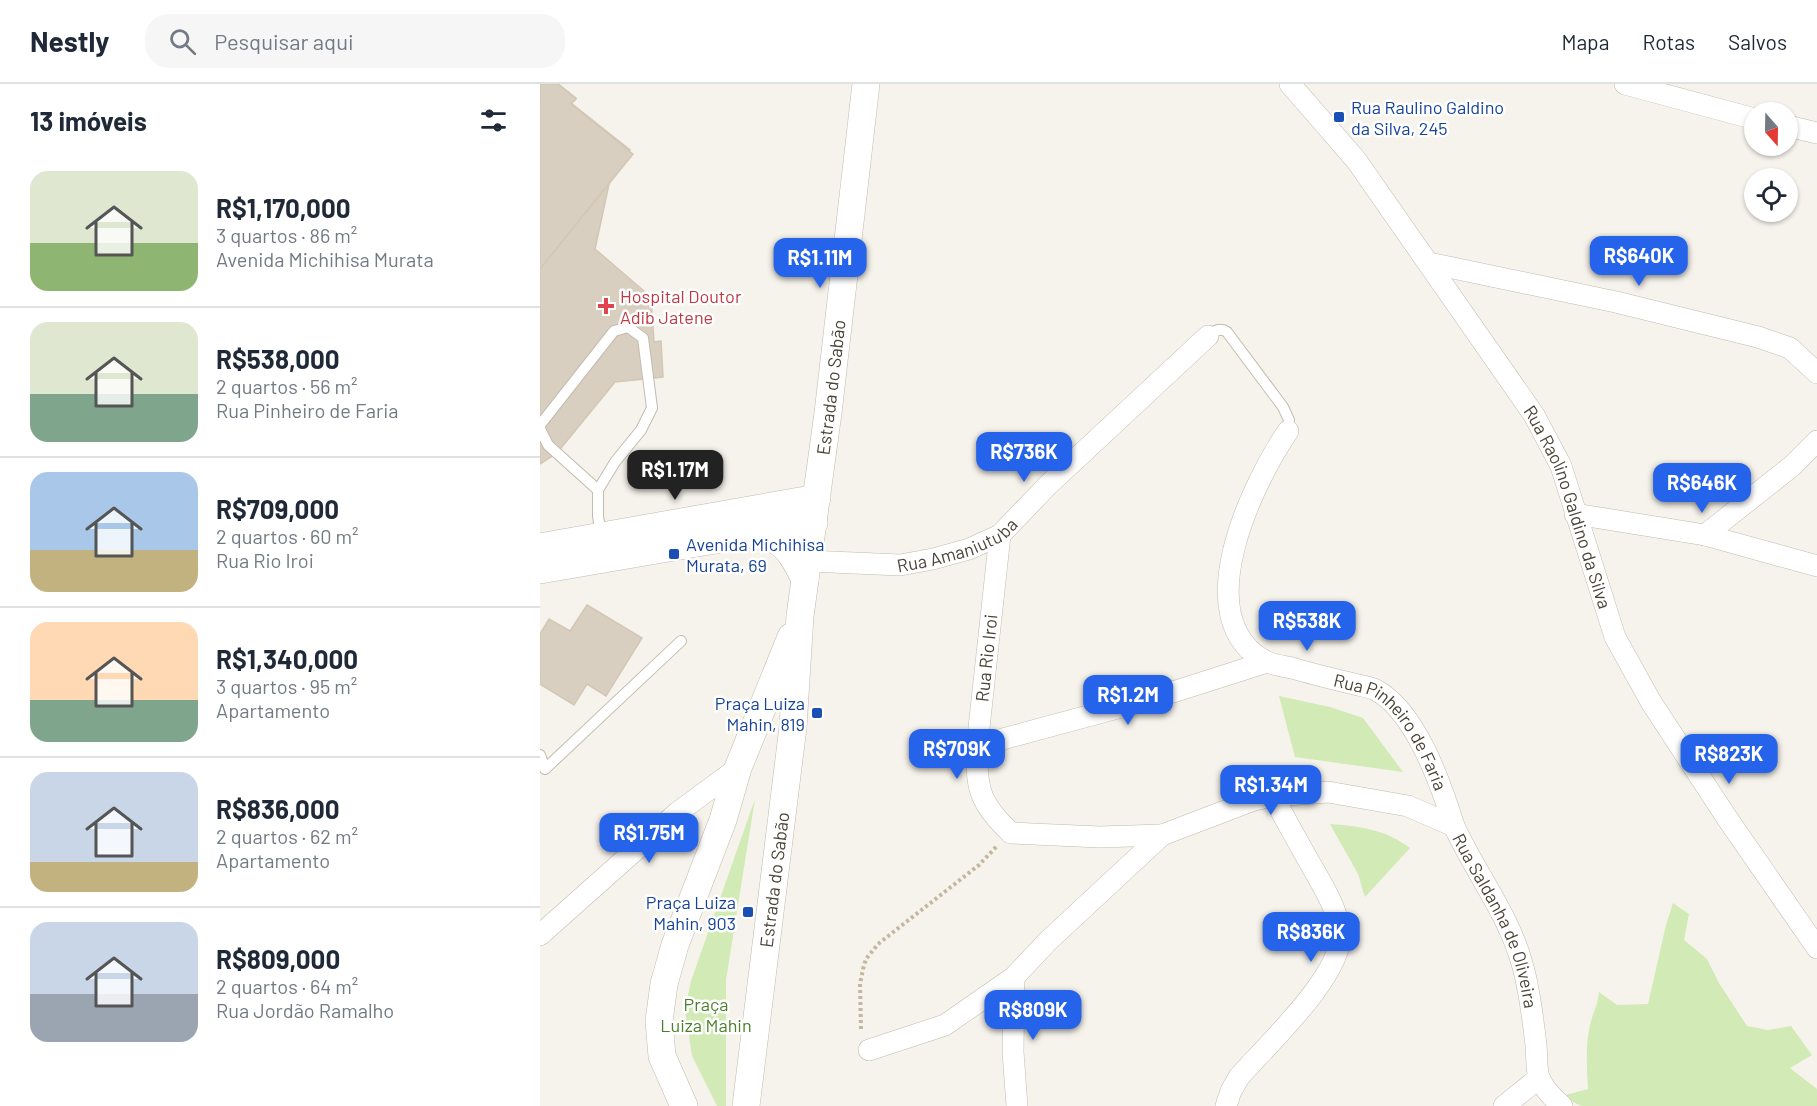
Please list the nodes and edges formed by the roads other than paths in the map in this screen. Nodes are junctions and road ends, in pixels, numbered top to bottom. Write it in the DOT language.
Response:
graph roads {
  1 [pos="866,84"];
  2 [pos="1290,84"];
  3 [pos="1625,84"];
  4 [pos="1744,115"];
  5 [pos="1798,128"];
  6 [pos="1817,133"];
  7 [pos="1429,263"];
  8 [pos="1208,336"];
  9 [pos="1817,373"];
  10 [pos="540,427"];
  11 [pos="1288,431"];
  12 [pos="1817,441"];
  13 [pos="598,490"];
  14 [pos="816,511"];
  15 [pos="1575,514"];
  16 [pos="745,534"];
  17 [pos="1000,535"];
  18 [pos="1705,535"];
  19 [pos="601,536"];
  20 [pos="540,547"];
  21 [pos="1817,566"];
  22 [pos="540,570"];
  23 [pos="806,571"];
  24 [pos="800,616"];
  25 [pos="681,641"];
  26 [pos="1267,662"];
  27 [pos="977,746"];
  28 [pos="540,755"];
  29 [pos="739,766"];
  30 [pos="542,771"];
  31 [pos="785,791"];
  32 [pos="1273,796"];
  33 [pos="1454,826"];
  34 [pos="1162,835"];
  35 [pos="540,935"];
  36 [pos="1817,948"];
  37 [pos="1014,977"];
  38 [pos="869,1050"];
  39 [pos="1539,1078"];
  40 [pos="684,1106"];
  41 [pos="746,1106"];
  42 [pos="1017,1106"];
  43 [pos="1226,1106"];
  44 [pos="1504,1106"];
  45 [pos="1562,1106"];
  1 -- 14 [label="street, Estrada do Sabão"];
  2 -- 7 [label="street, Rua Raolino Galdino da Silva"];
  3 -- 4 [label="street"];
  5 -- 6 [label="street"];
  7 -- 9 [label="street"];
  7 -- 15 [label="street, Rua Raolino Galdino da Silva"];
  8 -- 11 [label="lane"];
  8 -- 17 [label="street, Rua Amaniutuba"];
  10 -- 13 [label="lane"];
  10 -- 13 [label="lane"];
  11 -- 26 [label="street, Rua Pinheiro de Faria"];
  12 -- 18 [label="street"];
  13 -- 19 [label="lane"];
  14 -- 16 [label="street"];
  14 -- 19 [label="street"];
  14 -- 23 [label="street, Estrada do Sabão"];
  15 -- 18 [label="street"];
  15 -- 36 [label="street, Rua Raolino Galdino da Silva"];
  16 -- 22 [label="street"];
  16 -- 23 [label="street"];
  17 -- 23 [label="street, Rua Amaniutuba"];
  17 -- 27 [label="street, Rua Rio Iroi"];
  18 -- 21 [label="street"];
  19 -- 20 [label="street"];
  23 -- 24 [label="street, Estrada do Sabão"];
  24 -- 29 [label="street, Estrada do Sabão"];
  24 -- 31 [label="street, Estrada do Sabão"];
  25 -- 30 [label="lane"];
  26 -- 27 [label="street"];
  26 -- 33 [label="street, Rua Pinheiro de Faria"];
  27 -- 34 [label="street, Rua Rio Iroi"];
  28 -- 30 [label="lane"];
  29 -- 31 [label="street"];
  29 -- 35 [label="street"];
  29 -- 40 [label="street, Estrada do Sabão"];
  31 -- 41 [label="street, Estrada do Sabão"];
  32 -- 33 [label="street, Rua Saldanha de Oliveira"];
  32 -- 34 [label="street, Rua Saldanha de Oliveira"];
  32 -- 43 [label="street"];
  33 -- 39 [label="street, Rua Saldanha de Oliveira"];
  34 -- 37 [label="street, Rua Saldanha de Oliveira"];
  37 -- 38 [label="street, Rua Saldanha de Oliveira"];
  37 -- 42 [label="street"];
  39 -- 44 [label="street"];
  39 -- 45 [label="street"];
}
